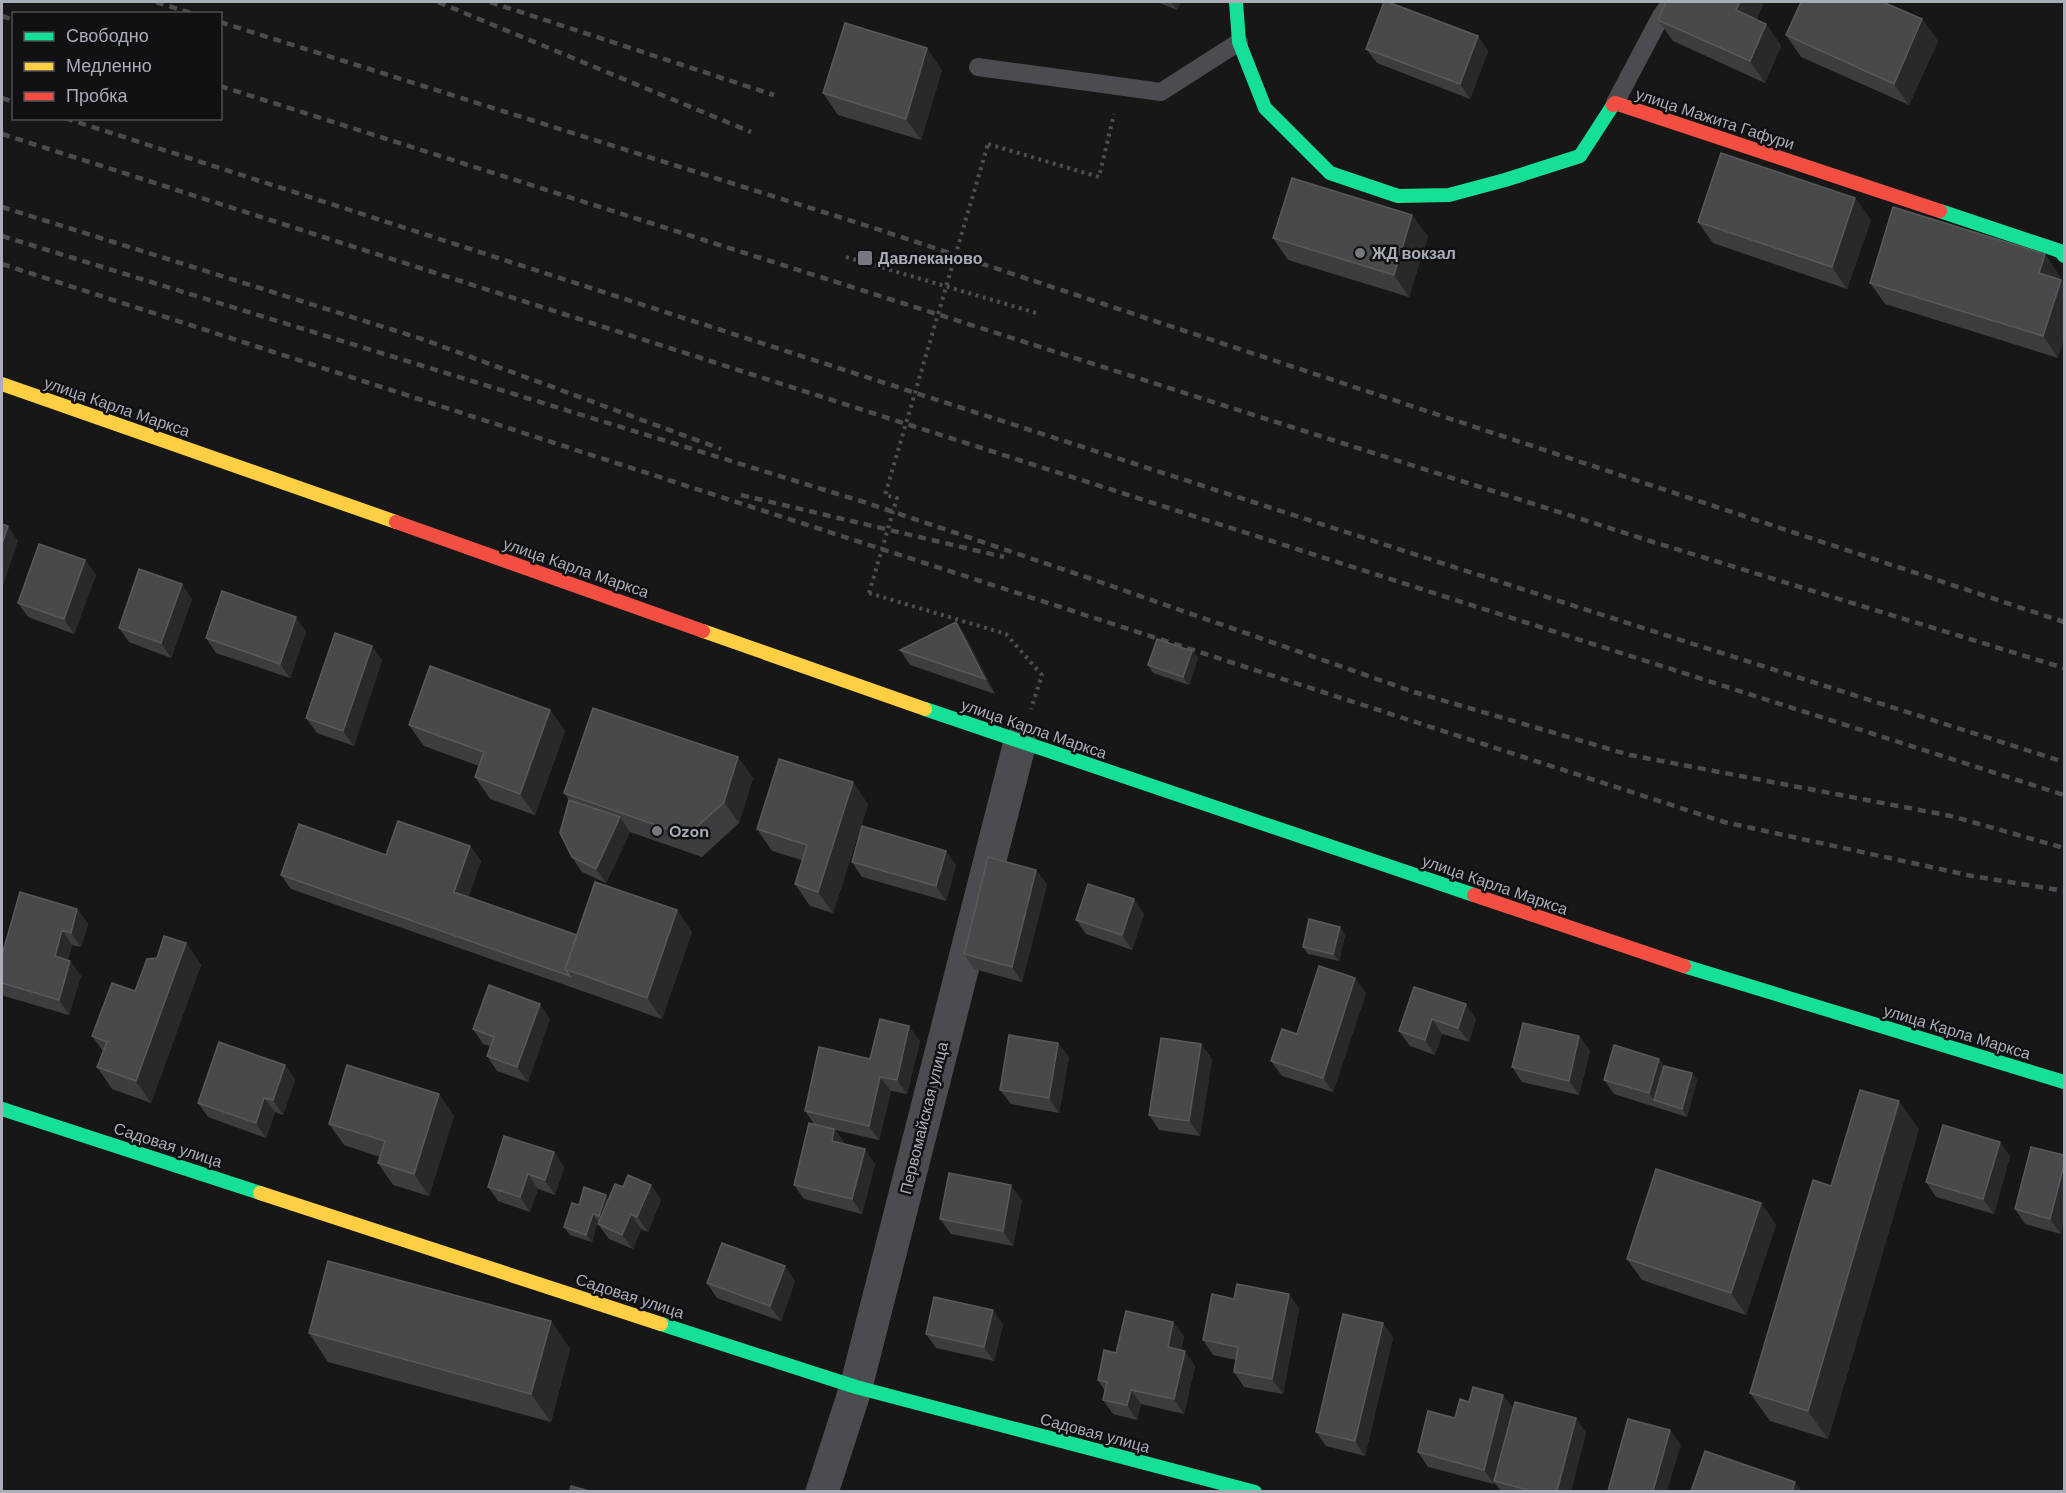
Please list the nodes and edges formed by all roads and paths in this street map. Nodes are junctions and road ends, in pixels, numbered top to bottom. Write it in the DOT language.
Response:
graph roads {
  1 [pos="1236,2"];
  2 [pos="1671,2"];
  3 [pos="1239,42"];
  4 [pos="978,67"];
  5 [pos="1120,87"];
  6 [pos="1615,103"];
  7 [pos="2064,256"];
  8 [pos="846,257"];
  9 [pos="946,286"];
  10 [pos="1040,314"];
  11 [pos="2,384"];
  12 [pos="1020,742"];
  13 [pos="2064,1082"];
  14 [pos="2,1109"];
  15 [pos="856,1387"];
  16 [pos="822,1491"];
  17 [pos="1255,1491"];
  1 -- 3 [label="street, улица Мажита Гафури"];
  2 -- 6 [label="lane"];
  3 -- 5 [label="lane"];
  3 -- 6 [label="street, улица Мажита Гафури"];
  4 -- 5 [label="lane"];
  5 -- 9 [label="path, bridge"];
  6 -- 7 [label="street, улица Мажита Гафури"];
  8 -- 9 [label="path"];
  9 -- 10 [label="path"];
  9 -- 12 [label="path, bridge"];
  11 -- 12 [label="street, улица Карла Маркса"];
  12 -- 13 [label="street, улица Карла Маркса"];
  12 -- 15 [label="street, Первомайская улица"];
  14 -- 15 [label="street, Садовая улица"];
  15 -- 16 [label="street, Первомайская улица"];
  15 -- 17 [label="street, Садовая улица"];
}
